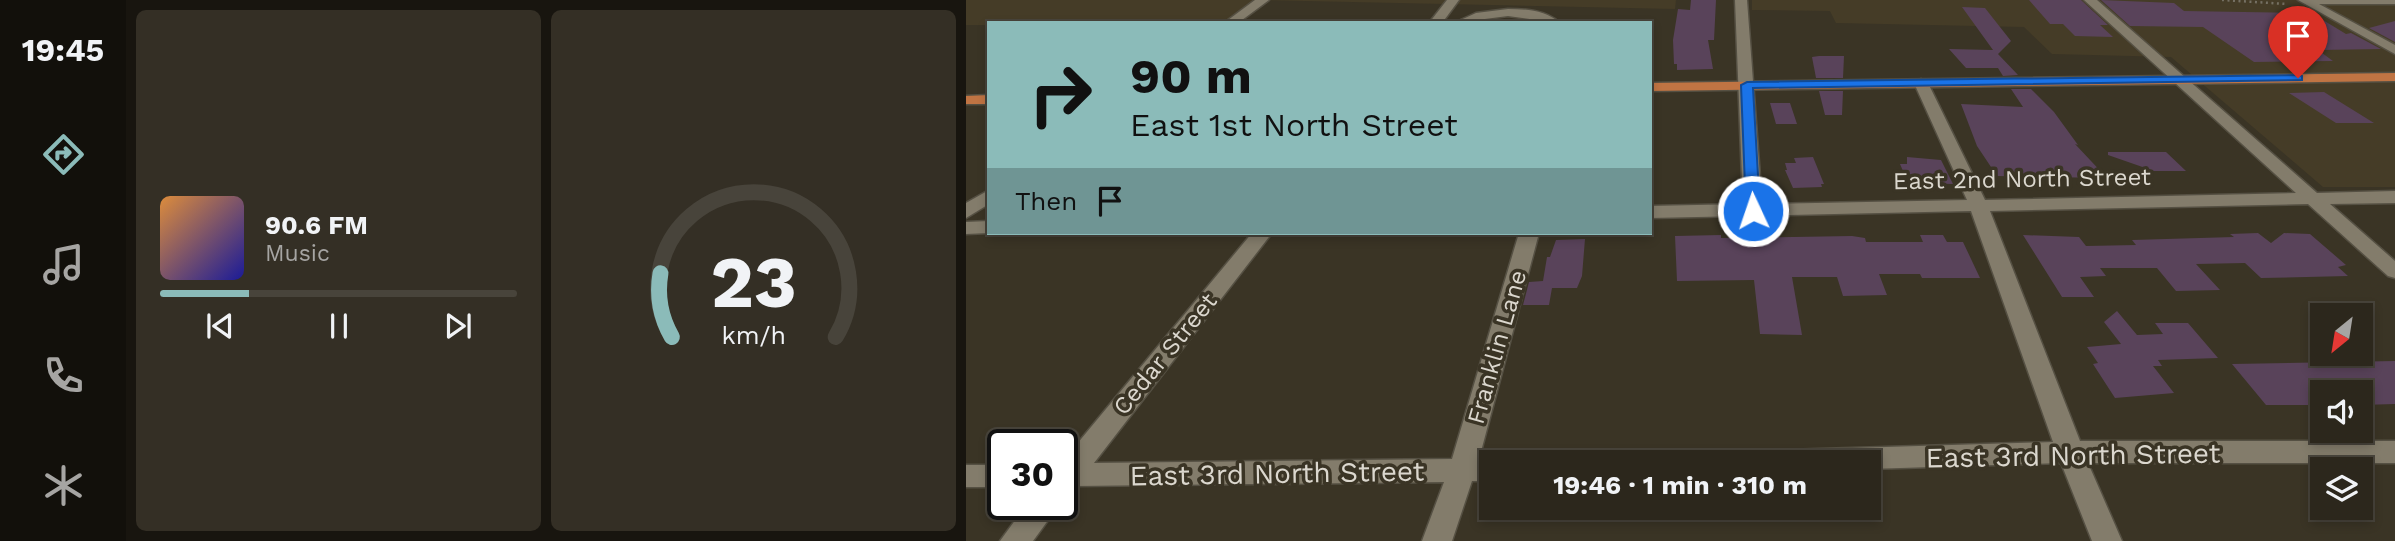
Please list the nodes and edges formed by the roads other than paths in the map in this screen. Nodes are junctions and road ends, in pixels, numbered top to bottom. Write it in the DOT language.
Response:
graph roads {
  1 [pos="1263,0"];
  2 [pos="1453,0"];
  3 [pos="1741,0"];
  4 [pos="2090,0"];
  5 [pos="2305,0"];
  6 [pos="2371,0"];
  7 [pos="2353,1"];
  8 [pos="2395,1"];
  9 [pos="2293,2"];
  10 [pos="2395,15"];
  11 [pos="1233,21"];
  12 [pos="1437,21"];
  13 [pos="1464,21"];
  14 [pos="1551,21"];
  15 [pos="2370,36"];
  16 [pos="2395,36"];
  17 [pos="2395,50"];
  18 [pos="2395,77"];
  19 [pos="2181,79"];
  20 [pos="1921,83"];
  21 [pos="1747,85"];
  22 [pos="1652,87"];
  23 [pos="987,99"];
  24 [pos="966,100"];
  25 [pos="987,196"];
  26 [pos="2395,197"];
  27 [pos="2315,199"];
  28 [pos="1978,204"];
  29 [pos="1753,211"];
  30 [pos="966,212"];
  31 [pos="1652,212"];
  32 [pos="987,227"];
  33 [pos="966,228"];
  34 [pos="1260,235"];
  35 [pos="1528,235"];
  36 [pos="2395,272"];
  37 [pos="2070,452"];
  38 [pos="2395,452"];
  39 [pos="1881,458"];
  40 [pos="1078,461"];
  41 [pos="1479,470"];
  42 [pos="1462,471"];
  43 [pos="966,476"];
  44 [pos="987,476"];
  45 [pos="1078,478"];
  46 [pos="1032,520"];
  47 [pos="1015,541"];
  48 [pos="1437,541"];
  49 [pos="2107,541"];
  1 -- 11 [label="street"];
  2 -- 12 [label="street"];
  3 -- 21 [label="street"];
  4 -- 19 [label="street"];
  5 -- 7 [label="street"];
  5 -- 9 [label="street"];
  5 -- 15 [label="street"];
  6 -- 7 [label="street"];
  6 -- 8 [label="street"];
  7 -- 10 [label="street"];
  13 -- 14 [label="street"];
  15 -- 16 [label="street"];
  15 -- 17 [label="street"];
  18 -- 19 [label="main road"];
  19 -- 20 [label="main road"];
  19 -- 27 [label="street"];
  20 -- 21 [label="main road"];
  20 -- 28 [label="street"];
  21 -- 22 [label="main road"];
  21 -- 29 [label="street"];
  23 -- 24 [label="main road"];
  25 -- 30 [label="street"];
  26 -- 27 [label="street, East 2nd North Street"];
  27 -- 28 [label="street, East 2nd North Street"];
  27 -- 36 [label="street"];
  28 -- 29 [label="street, East 2nd North Street"];
  28 -- 37 [label="street"];
  29 -- 31 [label="street, East 2nd North Street"];
  32 -- 33 [label="street"];
  34 -- 40 [label="street, Cedar Street"];
  35 -- 42 [label="street, Franklin Lane"];
  37 -- 38 [label="street, East 3rd North Street"];
  37 -- 39 [label="street, East 3rd North Street"];
  37 -- 49 [label="street"];
  41 -- 42 [label="street, East 3rd North Street"];
  42 -- 45 [label="street, East 3rd North Street"];
  42 -- 48 [label="street, Franklin Lane"];
  43 -- 44 [label="street"];
  46 -- 47 [label="street"];
}
